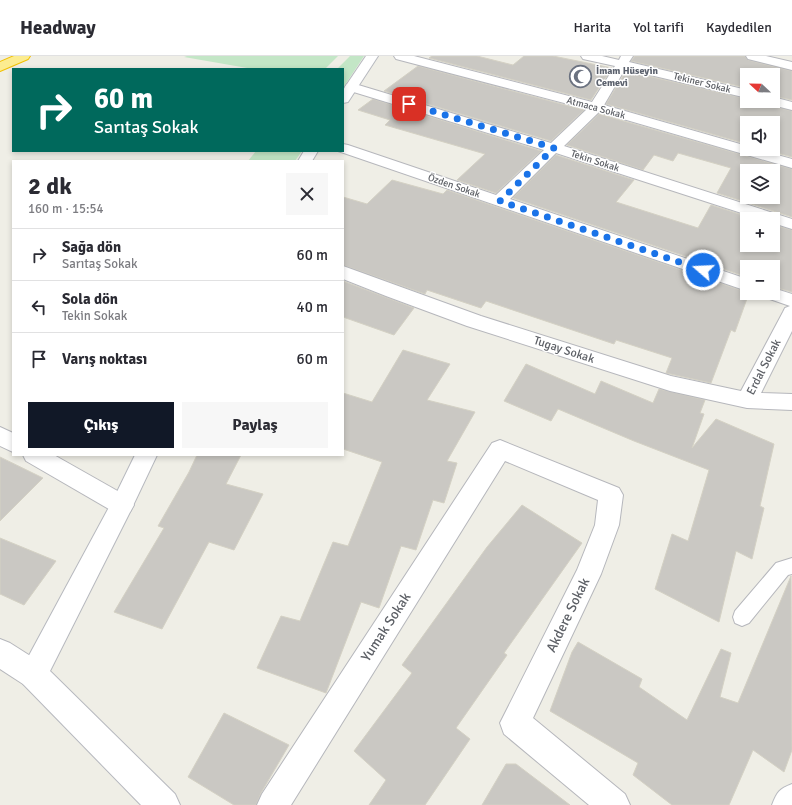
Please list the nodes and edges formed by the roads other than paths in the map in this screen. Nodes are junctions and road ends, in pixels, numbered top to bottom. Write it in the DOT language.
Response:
graph roads {
  1 [pos="24,56"];
  2 [pos="372,56"];
  3 [pos="400,56"];
  4 [pos="587,56"];
  5 [pos="752,56"];
  6 [pos="625,60"];
  7 [pos="792,66"];
  8 [pos="0,67"];
  9 [pos="351,87"];
  10 [pos="740,92"];
  11 [pos="344,98"];
  12 [pos="780,103"];
  13 [pos="792,106"];
  14 [pos="596,107"];
  15 [pos="344,148"];
  16 [pos="554,148"];
  17 [pos="792,164"];
  18 [pos="500,201"];
  19 [pos="792,224"];
  20 [pos="344,272"];
  21 [pos="740,283"];
  22 [pos="780,296"];
  23 [pos="792,300"];
  24 [pos="792,312"];
  25 [pos="747,400"];
  26 [pos="792,402"];
  27 [pos="0,436"];
  28 [pos="12,442"];
  29 [pos="500,449"];
  30 [pos="36,456"];
  31 [pos="146,456"];
  32 [pos="122,505"];
  33 [pos="792,566"];
  34 [pos="742,617"];
  35 [pos="0,653"];
  36 [pos="33,674"];
  37 [pos="792,800"];
  38 [pos="164,805"];
  39 [pos="273,805"];
  40 [pos="614,805"];
  41 [pos="788,805"];
  1 -- 8 [label="highway"];
  2 -- 9 [label="street"];
  3 -- 14 [label="street, Atmaca Sokak"];
  4 -- 6 [label="street, Tekiner Sokak"];
  5 -- 7 [label="street"];
  6 -- 10 [label="street, Tekiner Sokak"];
  6 -- 14 [label="street"];
  9 -- 11 [label="street"];
  9 -- 16 [label="street, Tekin Sokak"];
  12 -- 13 [label="street"];
  14 -- 16 [label="street"];
  14 -- 17 [label="street, Atmaca Sokak"];
  15 -- 18 [label="street, Özden Sokak"];
  16 -- 18 [label="street"];
  16 -- 19 [label="street, Tekin Sokak"];
  18 -- 21 [label="street, Özden Sokak"];
  20 -- 25 [label="street, Tugay Sokak"];
  22 -- 23 [label="street"];
  24 -- 25 [label="street, Erdal Sokak"];
  25 -- 26 [label="street, Tugay Sokak"];
  27 -- 28 [label="street"];
  29 -- 39 [label="street, Yumak Sokak"];
  29 -- 40 [label="street, Akdere Sokak"];
  30 -- 32 [label="street"];
  31 -- 32 [label="street"];
  32 -- 36 [label="street"];
  33 -- 34 [label="lane"];
  35 -- 36 [label="street"];
  36 -- 38 [label="street"];
  37 -- 41 [label="street"];
}
